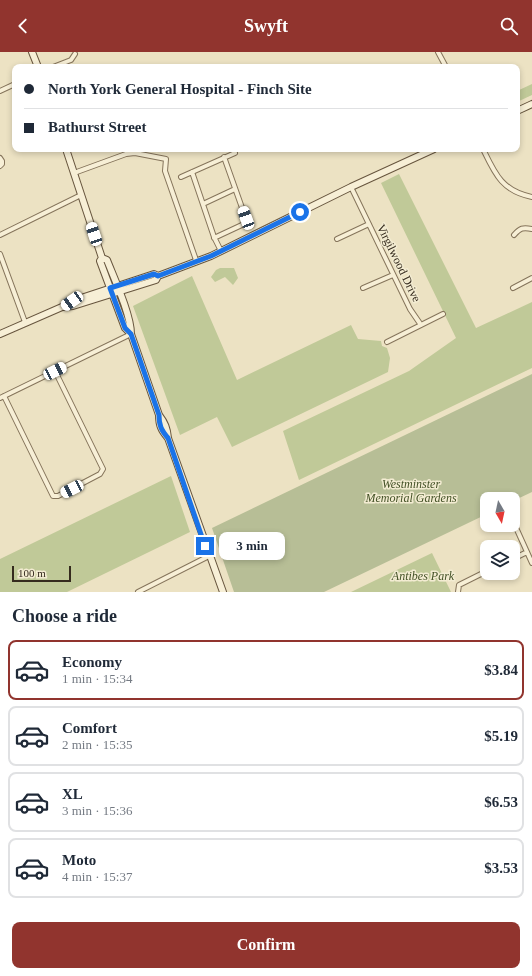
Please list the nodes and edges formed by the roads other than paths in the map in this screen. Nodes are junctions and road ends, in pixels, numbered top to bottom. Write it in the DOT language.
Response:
graph roads {
  1 [pos="32,52"];
  2 [pos="438,52"];
  3 [pos="75,54"];
  4 [pos="37,64"];
  5 [pos="60,64"];
  6 [pos="444,64"];
  7 [pos="12,85"];
  8 [pos="0,91"];
  9 [pos="532,104"];
  10 [pos="520,110"];
  11 [pos="67,152"];
  12 [pos="427,152"];
  13 [pos="484,152"];
  14 [pos="235,153"];
  15 [pos="0,158"];
  16 [pos="224,158"];
  17 [pos="0,166"];
  18 [pos="192,172"];
  19 [pos="74,173"];
  20 [pos="181,177"];
  21 [pos="351,187"];
  22 [pos="235,189"];
  23 [pos="81,195"];
  24 [pos="532,197"];
  25 [pos="202,204"];
  26 [pos="369,224"];
  27 [pos="532,229"];
  28 [pos="514,235"];
  29 [pos="0,236"];
  30 [pos="214,238"];
  31 [pos="338,239"];
  32 [pos="221,251"];
  33 [pos="0,254"];
  34 [pos="102,258"];
  35 [pos="196,260"];
  36 [pos="393,275"];
  37 [pos="158,276"];
  38 [pos="532,278"];
  39 [pos="117,286"];
  40 [pos="362,288"];
  41 [pos="513,288"];
  42 [pos="111,291"];
  43 [pos="119,292"];
  44 [pos="443,314"];
  45 [pos="25,322"];
  46 [pos="421,324"];
  47 [pos="0,334"];
  48 [pos="131,334"];
  49 [pos="387,342"];
  50 [pos="55,371"];
  51 [pos="2,397"];
  52 [pos="518,532"];
  53 [pos="527,552"];
  54 [pos="209,556"];
  55 [pos="520,556"];
  56 [pos="532,563"];
  57 [pos="480,574"];
  58 [pos="138,592"];
  59 [pos="223,592"];
  60 [pos="458,592"];
  1 -- 4 [label="main road"];
  2 -- 6 [label="street"];
  3 -- 5 [label="street"];
  7 -- 8 [label="street"];
  9 -- 10 [label="main road"];
  11 -- 19 [label="main road"];
  12 -- 21 [label="main road"];
  13 -- 24 [label="street"];
  14 -- 16 [label="street"];
  15 -- 17 [label="street"];
  16 -- 18 [label="street"];
  16 -- 22 [label="street"];
  18 -- 20 [label="street"];
  18 -- 25 [label="street"];
  19 -- 23 [label="main road"];
  19 -- 35 [label="street"];
  21 -- 26 [label="street, Virgilwood Drive"];
  21 -- 32 [label="main road"];
  22 -- 25 [label="street"];
  22 -- 30 [label="street"];
  23 -- 29 [label="street"];
  23 -- 34 [label="main road"];
  25 -- 30 [label="street"];
  26 -- 31 [label="street"];
  26 -- 36 [label="street, Virgilwood Drive"];
  27 -- 28 [label="street"];
  30 -- 32 [label="street"];
  32 -- 35 [label="main road"];
  33 -- 45 [label="street"];
  34 -- 39 [label="main road"];
  34 -- 42 [label="main road"];
  35 -- 37 [label="main road"];
  36 -- 40 [label="street"];
  36 -- 46 [label="street, Virgilwood Drive"];
  37 -- 39 [label="main road"];
  37 -- 43 [label="main road"];
  38 -- 41 [label="street"];
  39 -- 42 [label="main road"];
  39 -- 43 [label="main road"];
  42 -- 43 [label="main road"];
  42 -- 45 [label="main road"];
  42 -- 48 [label="main road"];
  43 -- 48 [label="main road"];
  44 -- 46 [label="street"];
  45 -- 47 [label="main road"];
  46 -- 49 [label="street"];
  48 -- 50 [label="street"];
  48 -- 54 [label="main road"];
  50 -- 51 [label="street"];
  50 -- 51 [label="street"];
  52 -- 53 [label="street"];
  53 -- 55 [label="street"];
  53 -- 56 [label="street"];
  54 -- 58 [label="street"];
  54 -- 59 [label="main road"];
  57 -- 60 [label="street"];
}
